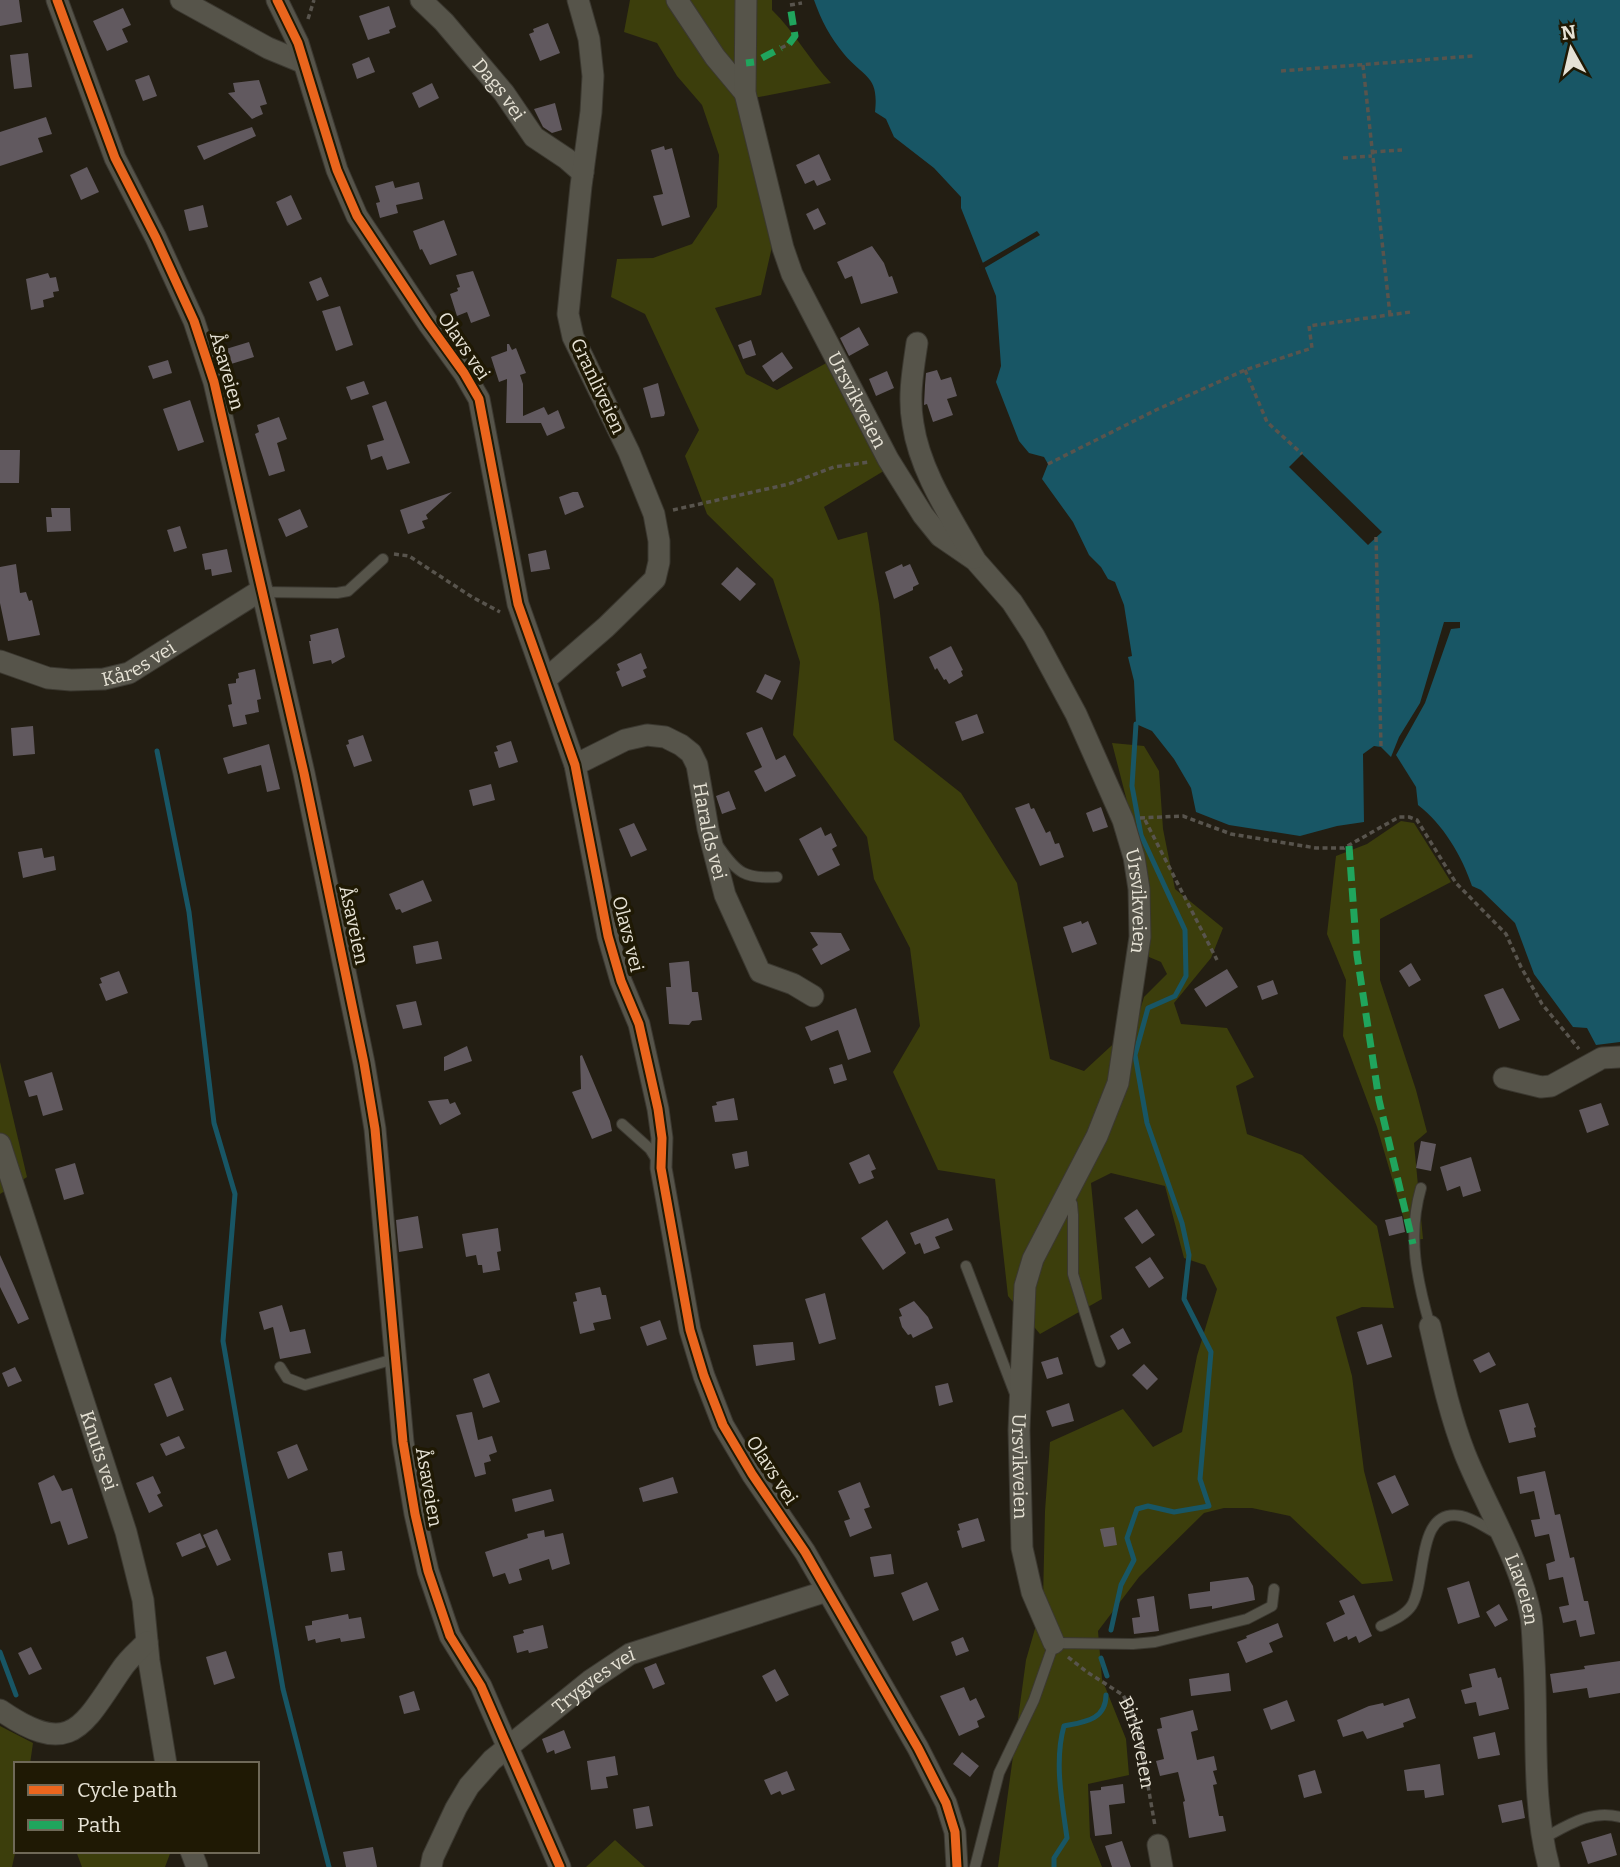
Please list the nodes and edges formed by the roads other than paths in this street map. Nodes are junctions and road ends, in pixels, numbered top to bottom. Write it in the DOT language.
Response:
graph roads {
  1 [pos="57,0"];
  2 [pos="181,0"];
  3 [pos="277,0"];
  4 [pos="421,0"];
  5 [pos="578,0"];
  6 [pos="677,0"];
  7 [pos="746,0"];
  8 [pos="302,62"];
  9 [pos="745,93"];
  10 [pos="583,173"];
  11 [pos="917,343"];
  12 [pos="383,559"];
  13 [pos="975,560"];
  14 [pos="263,592"];
  15 [pos="0,661"];
  16 [pos="546,679"];
  17 [pos="575,765"];
  18 [pos="712,836"];
  19 [pos="777,877"];
  20 [pos="813,996"];
  21 [pos="1620,1057"];
  22 [pos="1504,1078"];
  23 [pos="622,1124"];
  24 [pos="0,1144"];
  25 [pos="661,1168"];
  26 [pos="1422,1188"];
  27 [pos="1067,1196"];
  28 [pos="965,1266"];
  29 [pos="1430,1326"];
  30 [pos="394,1359"];
  31 [pos="1100,1362"];
  32 [pos="280,1367"];
  33 [pos="1020,1405"];
  34 [pos="1503,1536"];
  35 [pos="1274,1590"];
  36 [pos="827,1591"];
  37 [pos="1381,1626"];
  38 [pos="146,1642"];
  39 [pos="1057,1646"];
  40 [pos="0,1710"];
  41 [pos="509,1746"];
  42 [pos="166,1762"];
  43 [pos="1620,1817"];
  44 [pos="1544,1838"];
  45 [pos="1158,1845"];
  46 [pos="431,1867"];
  47 [pos="560,1867"];
  48 [pos="957,1867"];
  49 [pos="975,1867"];
  50 [pos="1162,1867"];
  51 [pos="1549,1867"];
  1 -- 14 [label="street, Åsaveien"];
  2 -- 8 [label="street"];
  3 -- 8 [label="street, Olavs vei"];
  4 -- 10 [label="street, Dags vei"];
  5 -- 10 [label="street, Granliveien"];
  6 -- 9 [label="street"];
  7 -- 9 [label="street, Ursvikveien"];
  8 -- 16 [label="street, Olavs vei"];
  9 -- 13 [label="street, Ursvikveien"];
  10 -- 16 [label="street, Granliveien"];
  11 -- 13 [label="street"];
  12 -- 14 [label="lane"];
  13 -- 27 [label="street, Ursvikveien"];
  14 -- 15 [label="street, Kåres vei"];
  14 -- 30 [label="street, Åsaveien"];
  16 -- 17 [label="street, Olavs vei"];
  17 -- 18 [label="street, Haralds vei"];
  17 -- 25 [label="street, Olavs vei"];
  18 -- 19 [label="lane"];
  18 -- 20 [label="street, Haralds vei"];
  21 -- 22 [label="street"];
  23 -- 25 [label="lane"];
  24 -- 38 [label="street, Knuts vei"];
  25 -- 36 [label="street, Olavs vei"];
  26 -- 29 [label="lane"];
  27 -- 31 [label="lane"];
  27 -- 33 [label="street, Ursvikveien"];
  28 -- 33 [label="lane"];
  29 -- 34 [label="street, Liaveien"];
  30 -- 32 [label="lane"];
  30 -- 41 [label="street, Åsaveien"];
  33 -- 39 [label="street, Ursvikveien"];
  34 -- 37 [label="lane"];
  34 -- 44 [label="street, Liaveien"];
  35 -- 39 [label="lane"];
  36 -- 41 [label="street, Trygves vei"];
  36 -- 48 [label="street, Olavs vei"];
  38 -- 40 [label="street"];
  38 -- 42 [label="street, Knuts vei"];
  39 -- 49 [label="lane"];
  41 -- 46 [label="street, Trygves vei"];
  41 -- 47 [label="street, Åsaveien"];
  43 -- 44 [label="lane"];
  44 -- 51 [label="street, Liaveien"];
  45 -- 50 [label="street"];
}
